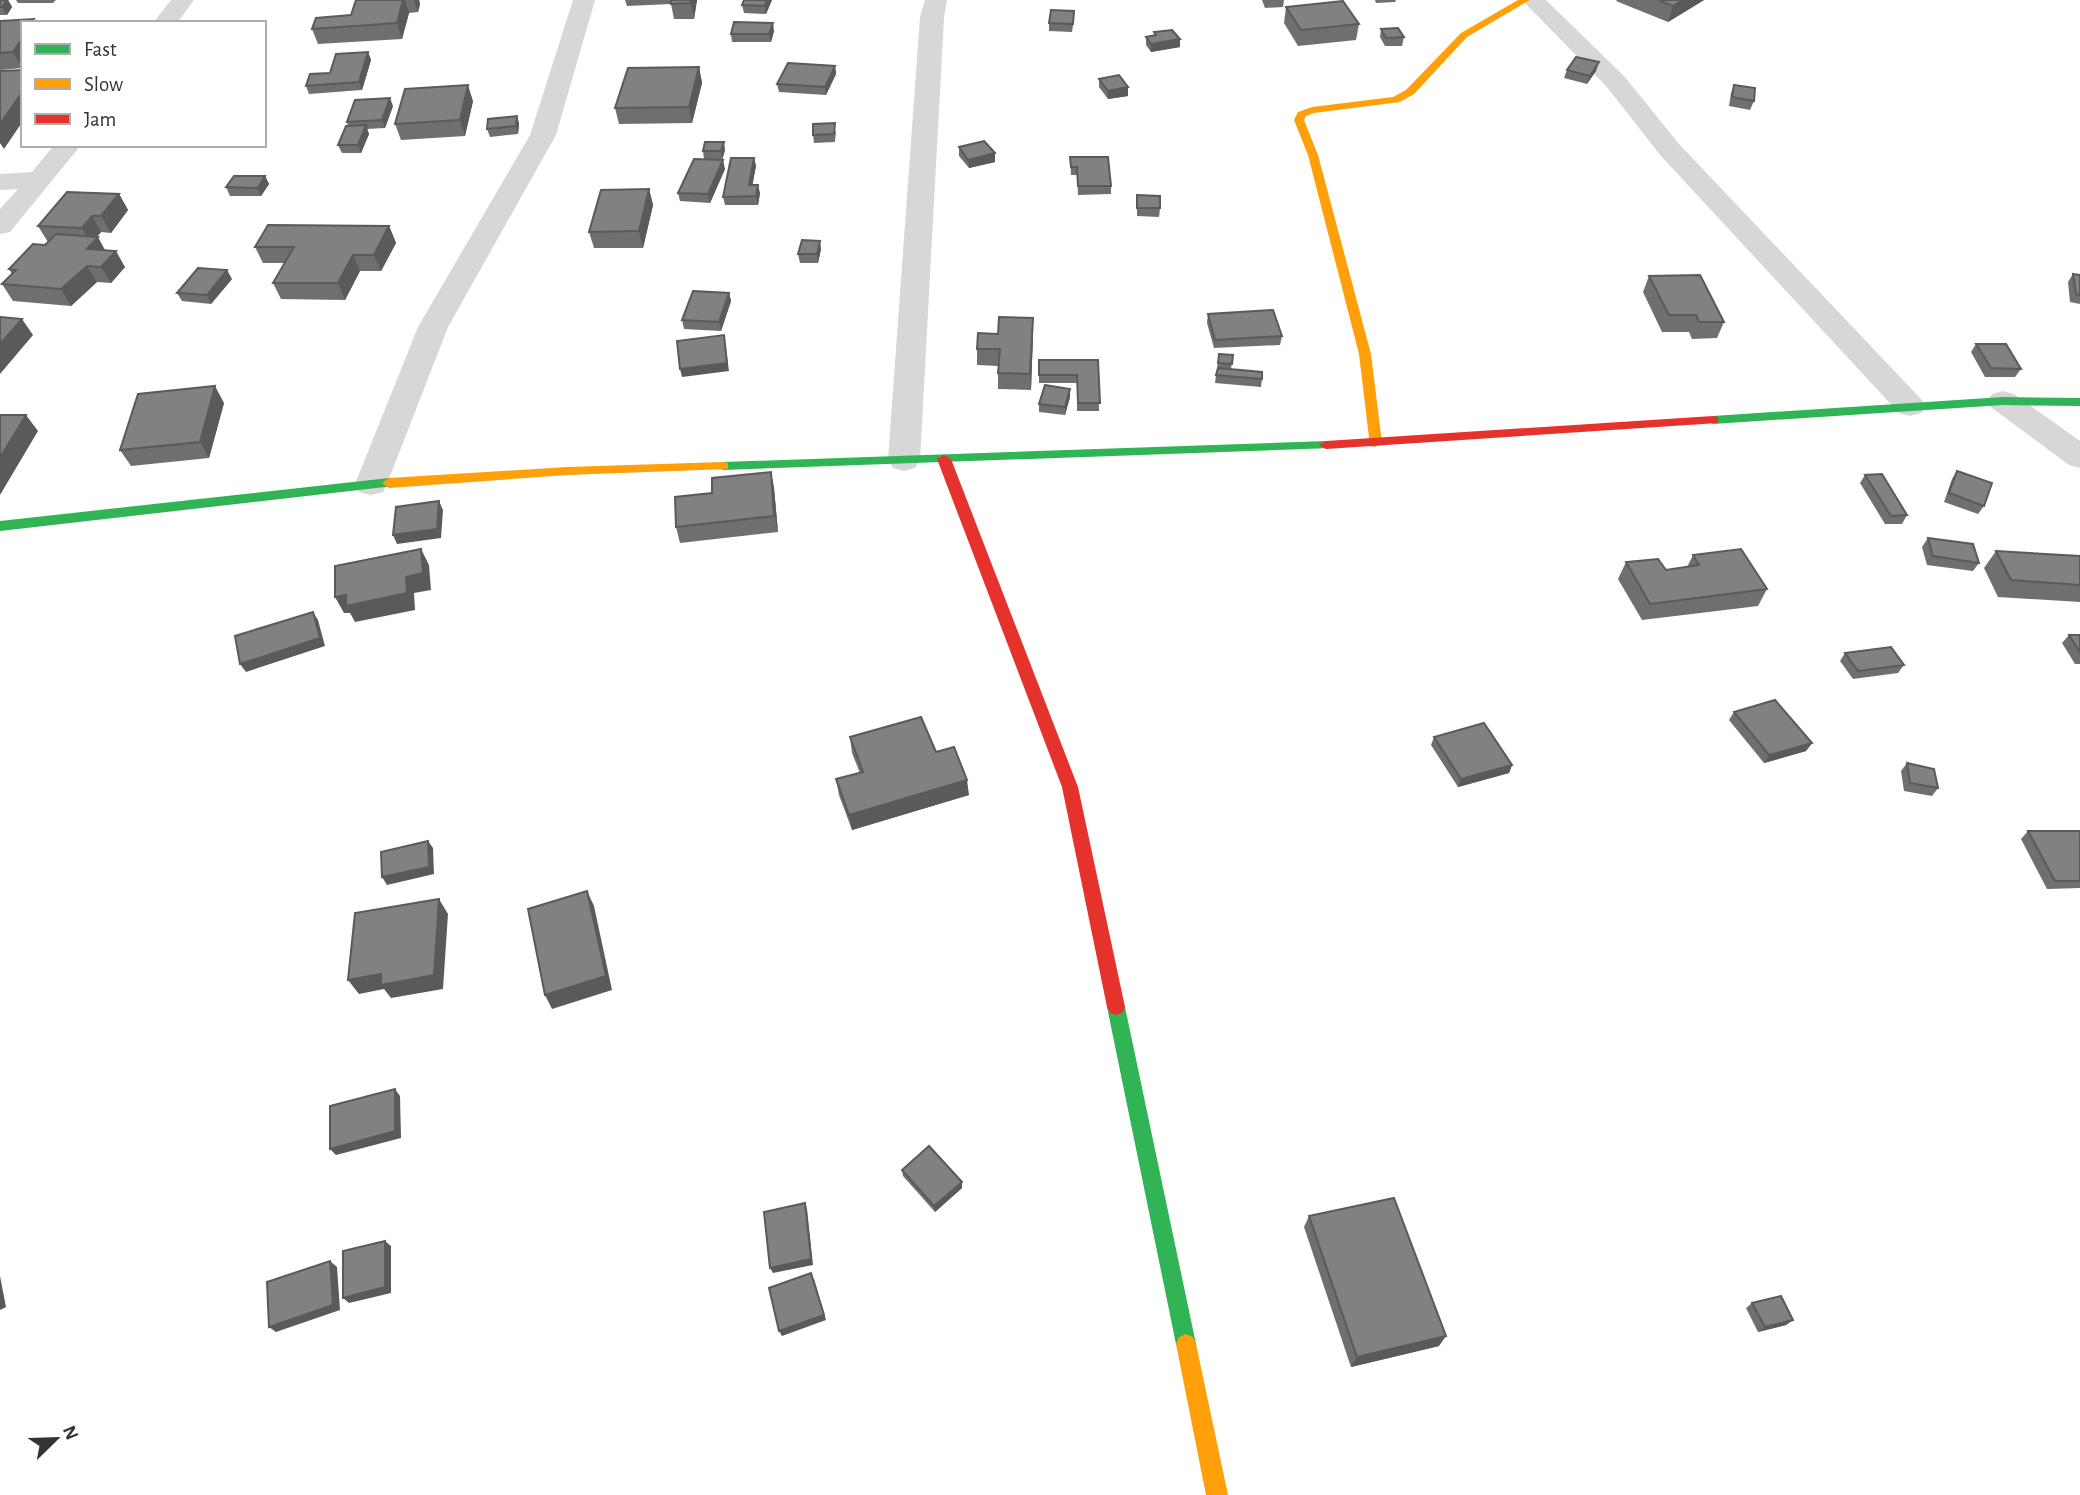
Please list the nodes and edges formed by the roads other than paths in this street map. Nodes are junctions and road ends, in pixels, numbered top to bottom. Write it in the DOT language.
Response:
graph roads {
  1 [pos="183,0"];
  2 [pos="584,0"];
  3 [pos="936,0"];
  4 [pos="1525,0"];
  5 [pos="1534,0"];
  6 [pos="167,21"];
  7 [pos="66,147"];
  8 [pos="40,180"];
  9 [pos="0,182"];
  10 [pos="0,226"];
  11 [pos="2003,401"];
  12 [pos="2080,402"];
  13 [pos="1910,406"];
  14 [pos="1375,443"];
  15 [pos="2080,457"];
  16 [pos="944,459"];
  17 [pos="904,460"];
  18 [pos="371,484"];
  19 [pos="0,526"];
  20 [pos="1217,1495"];
  1 -- 6 [label="street"];
  2 -- 18 [label="street"];
  3 -- 17 [label="street"];
  4 -- 14 [label="street"];
  5 -- 13 [label="street"];
  7 -- 8 [label="street"];
  8 -- 9 [label="street"];
  8 -- 10 [label="street"];
  11 -- 12 [label="street"];
  11 -- 13 [label="street"];
  11 -- 15 [label="street"];
  13 -- 14 [label="street"];
  14 -- 16 [label="street"];
  16 -- 17 [label="street"];
  16 -- 20 [label="street"];
  17 -- 18 [label="street"];
  18 -- 19 [label="street"];
}
